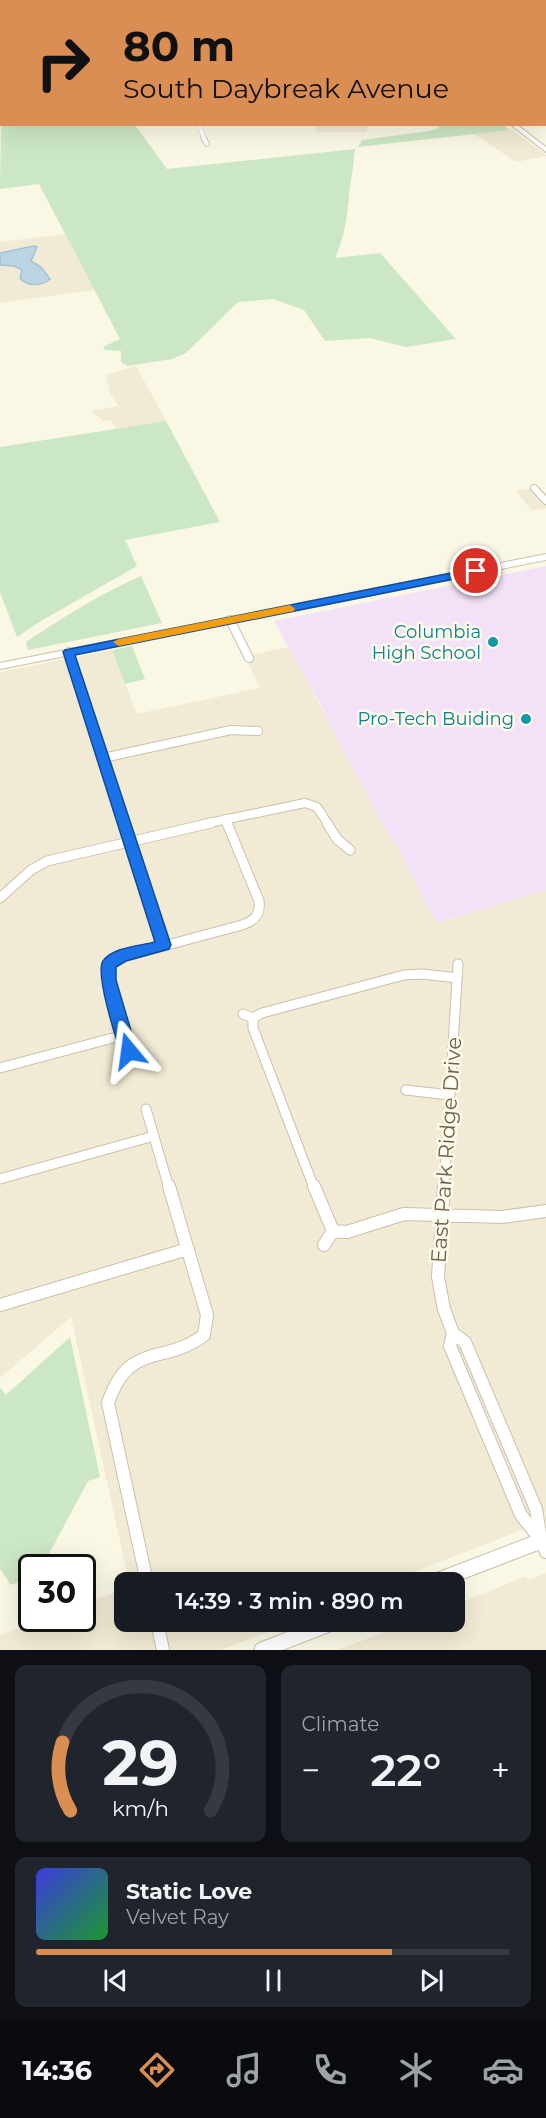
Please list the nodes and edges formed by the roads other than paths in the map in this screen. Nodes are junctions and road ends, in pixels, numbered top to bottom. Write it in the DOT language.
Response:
graph roads {
  1 [pos="200,126"];
  2 [pos="515,126"];
  3 [pos="207,144"];
  4 [pos="546,150"];
  5 [pos="534,488"];
  6 [pos="546,501"];
  7 [pos="546,557"];
  8 [pos="230,620"];
  9 [pos="69,652"];
  10 [pos="249,658"];
  11 [pos="0,666"];
  12 [pos="258,731"];
  13 [pos="103,758"];
  14 [pos="225,819"];
  15 [pos="129,842"];
  16 [pos="350,850"];
  17 [pos="0,898"];
  18 [pos="164,945"];
  19 [pos="458,964"];
  20 [pos="457,978"];
  21 [pos="124,1035"];
  22 [pos="129,1051"];
  23 [pos="0,1068"];
  24 [pos="406,1090"];
  25 [pos="450,1095"];
  26 [pos="146,1109"];
  27 [pos="154,1136"];
  28 [pos="0,1179"];
  29 [pos="546,1211"];
  30 [pos="443,1215"];
  31 [pos="333,1231"];
  32 [pos="324,1245"];
  33 [pos="188,1249"];
  34 [pos="0,1305"];
  35 [pos="544,1544"];
  36 [pos="145,1572"];
  37 [pos="463,1572"];
  38 [pos="159,1632"];
  39 [pos="308,1632"];
  40 [pos="163,1650"];
  41 [pos="262,1650"];
  1 -- 3 [label="street"];
  2 -- 4 [label="main road"];
  5 -- 6 [label="street"];
  7 -- 8 [label="main road"];
  8 -- 9 [label="main road"];
  8 -- 10 [label="street"];
  9 -- 11 [label="main road"];
  9 -- 13 [label="street"];
  12 -- 13 [label="street"];
  13 -- 15 [label="street"];
  14 -- 15 [label="street"];
  14 -- 16 [label="street"];
  14 -- 18 [label="street"];
  15 -- 17 [label="street"];
  15 -- 18 [label="street"];
  18 -- 21 [label="street"];
  19 -- 20 [label="street, East Park Ridge Drive"];
  20 -- 25 [label="street, East Park Ridge Drive"];
  20 -- 31 [label="street"];
  21 -- 22 [label="street"];
  21 -- 23 [label="street"];
  24 -- 25 [label="street"];
  25 -- 30 [label="street, East Park Ridge Drive"];
  26 -- 27 [label="street"];
  27 -- 28 [label="street"];
  27 -- 33 [label="street"];
  29 -- 30 [label="street"];
  30 -- 31 [label="street"];
  30 -- 35 [label="street, East Park Ridge Drive"];
  31 -- 32 [label="street"];
  33 -- 34 [label="street"];
  33 -- 36 [label="street"];
  35 -- 37 [label="street"];
  38 -- 40 [label="street"];
  39 -- 41 [label="street"];
}
